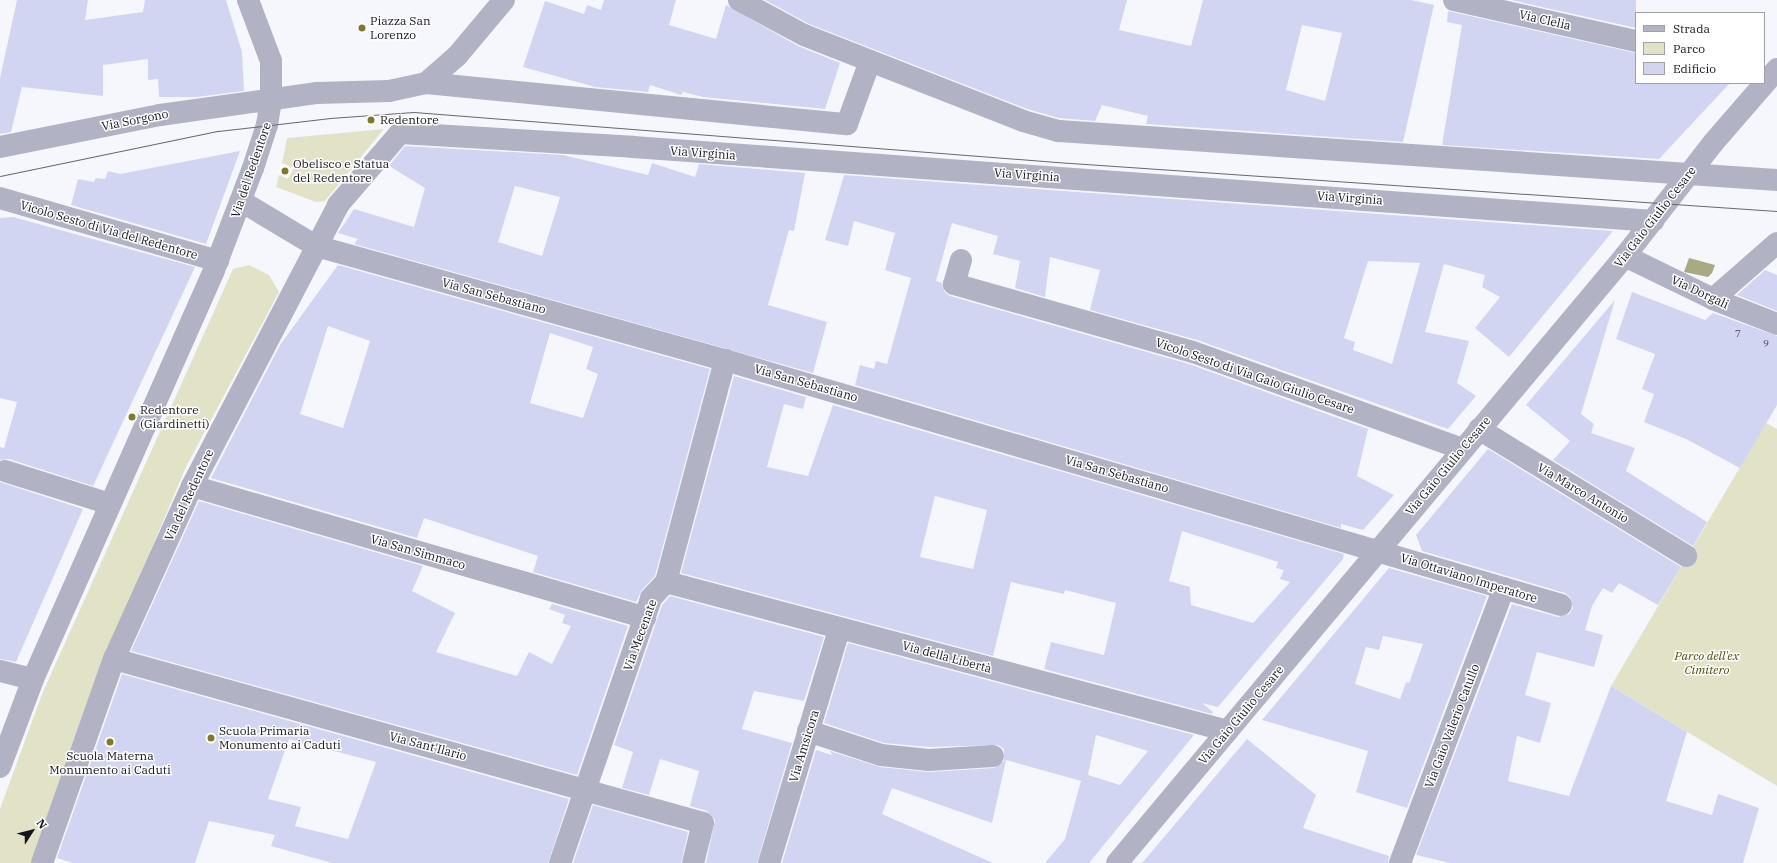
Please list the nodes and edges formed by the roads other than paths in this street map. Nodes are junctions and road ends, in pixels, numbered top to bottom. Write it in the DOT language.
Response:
graph roads {
  1 [pos="248,0"];
  2 [pos="504,0"];
  3 [pos="739,0"];
  4 [pos="1454,0"];
  5 [pos="1635,40"];
  6 [pos="870,61"];
  7 [pos="1772,70"];
  8 [pos="1765,79"];
  9 [pos="426,83"];
  10 [pos="1761,84"];
  11 [pos="271,101"];
  12 [pos="400,133"];
  13 [pos="0,147"];
  14 [pos="1689,174"];
  15 [pos="1777,180"];
  16 [pos="0,198"];
  17 [pos="241,201"];
  18 [pos="1653,221"];
  19 [pos="1777,243"];
  20 [pos="316,246"];
  21 [pos="1625,256"];
  22 [pos="961,260"];
  23 [pos="218,261"];
  24 [pos="1713,299"];
  25 [pos="1777,324"];
  26 [pos="725,360"];
  27 [pos="1479,429"];
  28 [pos="1462,449"];
  29 [pos="5,471"];
  30 [pos="192,486"];
  31 [pos="110,504"];
  32 [pos="1377,550"];
  33 [pos="1686,556"];
  34 [pos="666,582"];
  35 [pos="1504,588"];
  36 [pos="1560,605"];
  37 [pos="645,618"];
  38 [pos="839,629"];
  39 [pos="114,659"];
  40 [pos="0,671"];
  41 [pos="33,679"];
  42 [pos="808,731"];
  43 [pos="1228,731"];
  44 [pos="993,756"];
  45 [pos="0,768"];
  46 [pos="585,789"];
  47 [pos="42,863"];
  48 [pos="560,863"];
  49 [pos="693,863"];
  50 [pos="769,863"];
  51 [pos="1117,863"];
  52 [pos="1400,863"];
  1 -- 11 [label="street, Via del Redentore"];
  2 -- 9 [label="street"];
  3 -- 6 [label="street"];
  4 -- 5 [label="street, Via Clelia"];
  6 -- 9 [label="street"];
  6 -- 14 [label="street"];
  7 -- 8 [label="street, Via Gaio Giulio Cesare"];
  9 -- 11 [label="street, Via Sorgono"];
  10 -- 14 [label="street, Via Gaio Giulio Cesare"];
  11 -- 13 [label="street, Via Sorgono"];
  11 -- 17 [label="street, Via del Redentore"];
  12 -- 18 [label="street, Via Virginia"];
  12 -- 20 [label="street, Via del Redentore"];
  14 -- 15 [label="street"];
  14 -- 18 [label="street, Via Gaio Giulio Cesare"];
  16 -- 23 [label="street, Vicolo Sesto di Via del Redentore"];
  17 -- 20 [label="street, Via San Sebastiano"];
  17 -- 23 [label="street, Via del Redentore"];
  18 -- 21 [label="street, Via Gaio Giulio Cesare"];
  19 -- 24 [label="street"];
  20 -- 26 [label="street, Via San Sebastiano"];
  20 -- 30 [label="street, Via del Redentore"];
  21 -- 24 [label="street, Via Dorgali"];
  21 -- 27 [label="street, Via Gaio Giulio Cesare"];
  22 -- 28 [label="street, Vicolo Sesto di Via Gaio Giulio Cesare"];
  23 -- 31 [label="street, Via del Redentore"];
  24 -- 25 [label="street, Via Dorgali"];
  26 -- 32 [label="street, Via San Sebastiano"];
  26 -- 34 [label="street, Via Mecenate"];
  27 -- 28 [label="street, Via Gaio Giulio Cesare"];
  27 -- 33 [label="street, Via Marco Antonio"];
  28 -- 32 [label="street, Via Gaio Giulio Cesare"];
  29 -- 31 [label="street"];
  30 -- 37 [label="street, Via San Simmaco"];
  30 -- 39 [label="street, Via del Redentore"];
  31 -- 41 [label="street, Via del Redentore"];
  32 -- 35 [label="street, Via Ottaviano Imperatore"];
  32 -- 43 [label="street, Via Gaio Giulio Cesare"];
  34 -- 37 [label="street, Via Mecenate"];
  34 -- 38 [label="street, Via della Libertà"];
  35 -- 36 [label="street, Via Ottaviano Imperatore"];
  35 -- 52 [label="street, Via Gaio Valerio Catullo"];
  37 -- 46 [label="street, Via Mecenate"];
  38 -- 42 [label="street, Via Amsicora"];
  38 -- 43 [label="street, Via della Libertà"];
  39 -- 46 [label="street, Via Sant'Ilario"];
  39 -- 47 [label="street, Via del Redentore"];
  40 -- 41 [label="street"];
  41 -- 45 [label="street, Via del Redentore"];
  42 -- 44 [label="street"];
  42 -- 50 [label="street, Via Amsicora"];
  43 -- 51 [label="street, Via Gaio Giulio Cesare"];
  46 -- 48 [label="street, Via Mecenate"];
  46 -- 49 [label="street, Via Sant'Ilario"];
}
